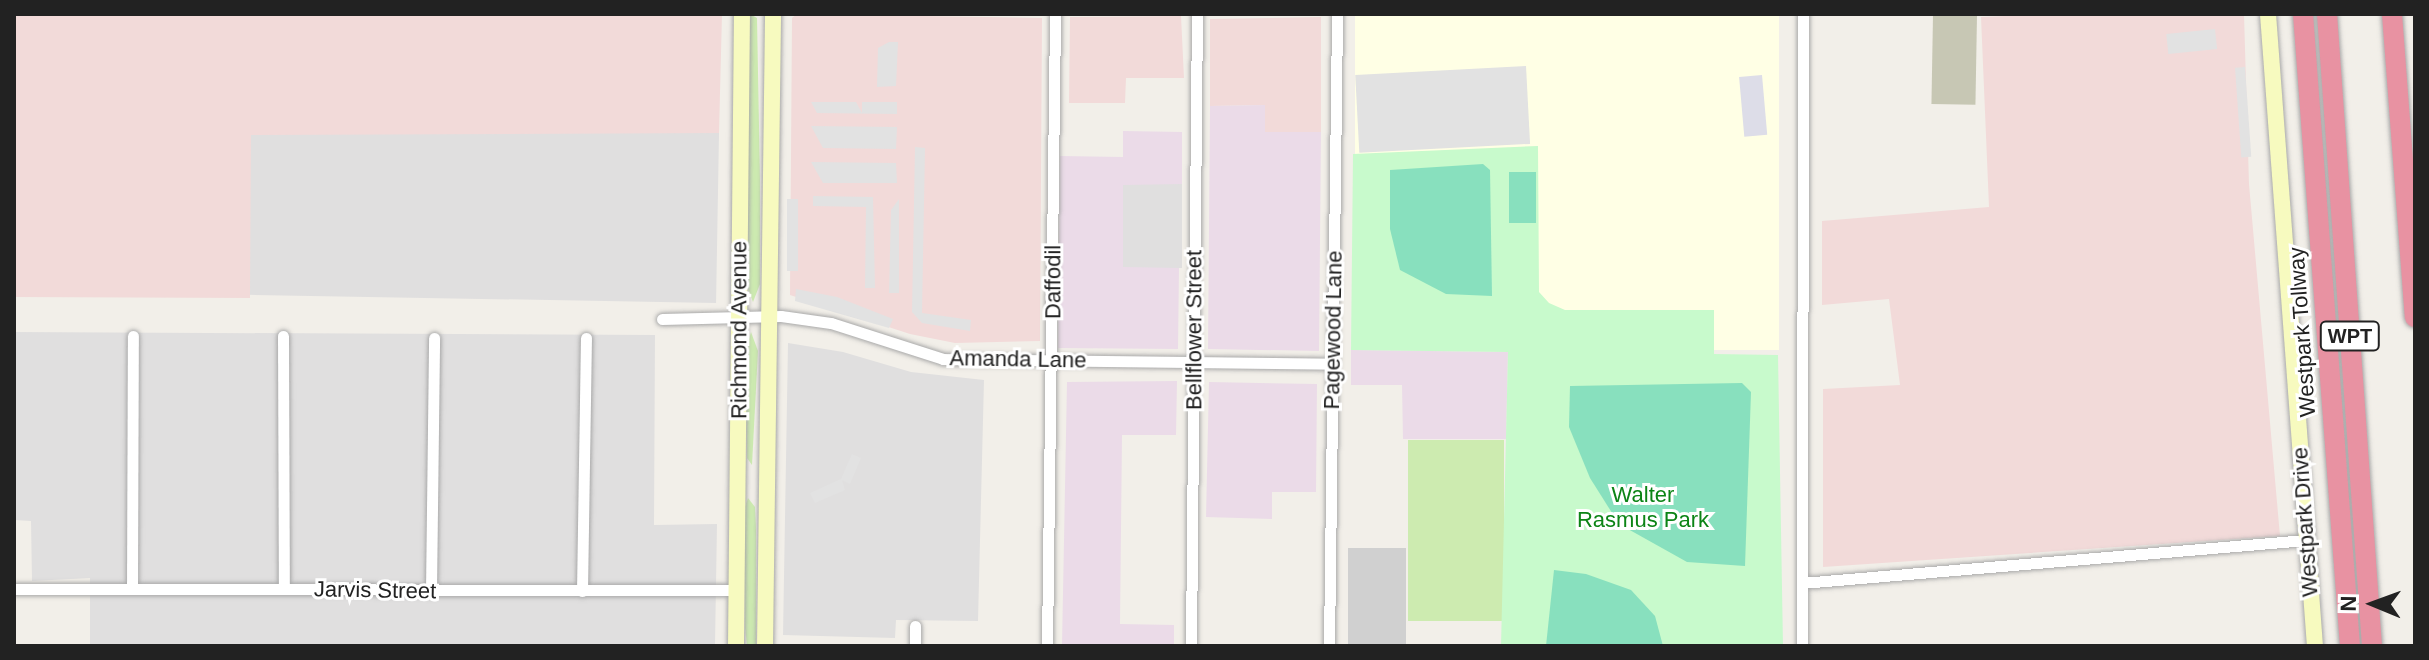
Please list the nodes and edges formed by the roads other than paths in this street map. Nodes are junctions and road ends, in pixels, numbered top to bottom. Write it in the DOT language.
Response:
graph roads {
  1 [pos="742,14"];
  2 [pos="773,14"];
  3 [pos="1055,14"];
  4 [pos="1197,14"];
  5 [pos="1337,14"];
  6 [pos="1803,14"];
  7 [pos="2268,14"];
  8 [pos="2392,14"];
  9 [pos="2328,20"];
  10 [pos="2304,23"];
  11 [pos="741,317"];
  12 [pos="769,317"];
  13 [pos="2415,317"];
  14 [pos="662,319"];
  15 [pos="133,336"];
  16 [pos="283,336"];
  17 [pos="434,338"];
  18 [pos="586,338"];
  19 [pos="1052,360"];
  20 [pos="1194,362"];
  21 [pos="1331,364"];
  22 [pos="2306,540"];
  23 [pos="1802,583"];
  24 [pos="14,589"];
  25 [pos="132,589"];
  26 [pos="284,589"];
  27 [pos="737,590"];
  28 [pos="431,591"];
  29 [pos="582,591"];
  30 [pos="915,626"];
  31 [pos="736,646"];
  32 [pos="765,646"];
  33 [pos="915,646"];
  34 [pos="1047,646"];
  35 [pos="1191,646"];
  36 [pos="1329,646"];
  37 [pos="1802,646"];
  38 [pos="2315,646"];
  39 [pos="2350,646"];
  40 [pos="2372,646"];
  1 -- 11 [label="main road, Richmond Avenue"];
  2 -- 12 [label="main road, Richmond Avenue"];
  3 -- 19 [label="street, Daffodil"];
  4 -- 20 [label="street, Bellflower Street"];
  5 -- 21 [label="street, Pagewood Lane"];
  6 -- 23 [label="street"];
  7 -- 22 [label="main road, Westpark Drive"];
  8 -- 13 [label="highway"];
  9 -- 40 [label="highway, WPT"];
  10 -- 39 [label="highway, Westpark Tollway / WPT"];
  11 -- 12 [label="street, Amanda Lane"];
  11 -- 14 [label="street, Amanda Lane"];
  11 -- 27 [label="main road, Richmond Avenue"];
  12 -- 19 [label="street, Amanda Lane"];
  12 -- 32 [label="main road, Richmond Avenue"];
  15 -- 25 [label="street"];
  16 -- 26 [label="street"];
  17 -- 28 [label="street"];
  18 -- 29 [label="street"];
  19 -- 20 [label="street, Amanda Lane"];
  19 -- 34 [label="street, Daffodil"];
  20 -- 21 [label="street, Amanda Lane"];
  20 -- 35 [label="street, Bellflower Street"];
  21 -- 36 [label="street, Pagewood Lane"];
  22 -- 23 [label="street"];
  22 -- 38 [label="main road, Westpark Drive"];
  23 -- 37 [label="street"];
  24 -- 25 [label="street, Jarvis Street"];
  25 -- 26 [label="street, Jarvis Street"];
  26 -- 28 [label="street, Jarvis Street"];
  27 -- 29 [label="street, Jarvis Street"];
  27 -- 31 [label="main road, Richmond Avenue"];
  28 -- 29 [label="street, Jarvis Street"];
  30 -- 33 [label="street"];
}
